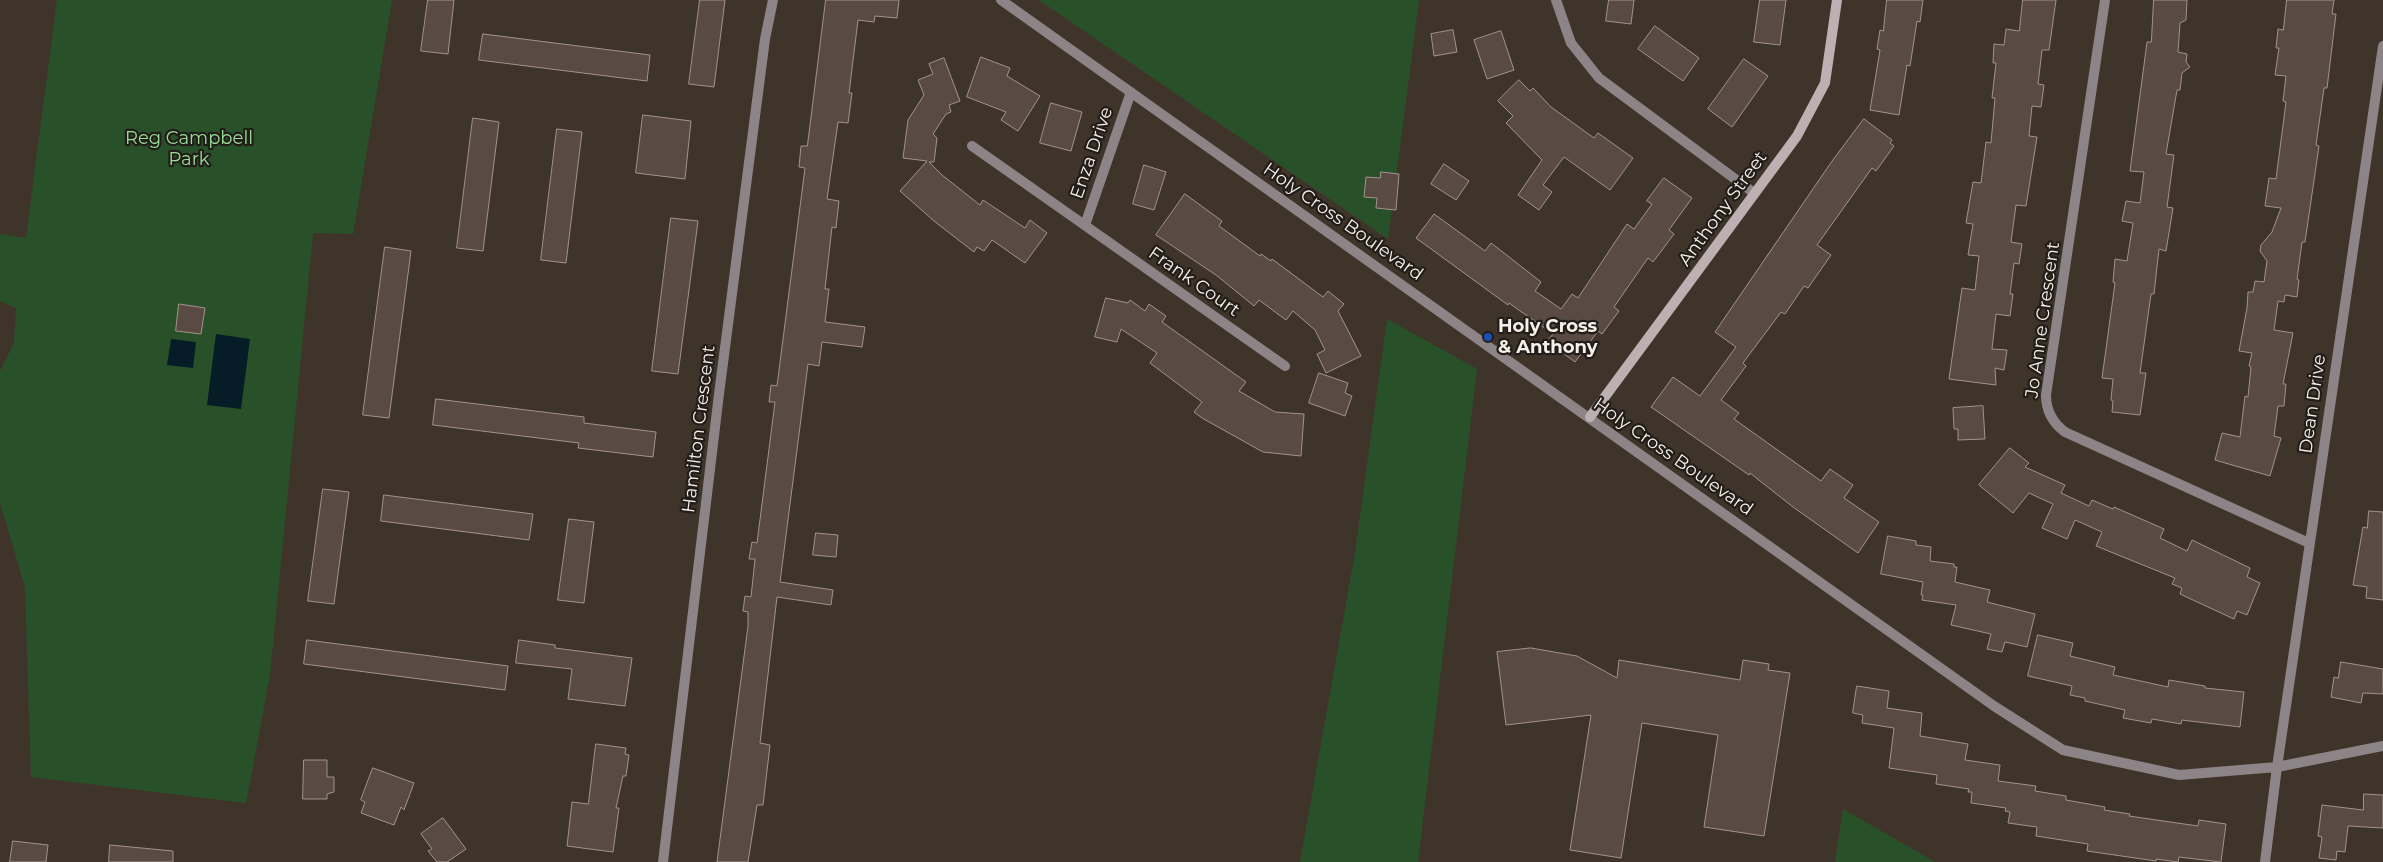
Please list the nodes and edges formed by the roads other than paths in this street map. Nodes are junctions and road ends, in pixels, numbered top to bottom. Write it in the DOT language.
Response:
graph roads {
  1 [pos="773,0"];
  2 [pos="1000,0"];
  3 [pos="1556,0"];
  4 [pos="1837,0"];
  5 [pos="2105,0"];
  6 [pos="2383,46"];
  7 [pos="1131,92"];
  8 [pos="972,146"];
  9 [pos="1754,193"];
  10 [pos="1085,225"];
  11 [pos="1285,366"];
  12 [pos="1590,417"];
  13 [pos="2309,543"];
  14 [pos="2383,746"];
  15 [pos="2277,767"];
  16 [pos="663,862"];
  17 [pos="2265,862"];
  1 -- 16 [label="street, Hamilton Crescent"];
  2 -- 7 [label="street, Holy Cross Boulevard"];
  3 -- 9 [label="street"];
  4 -- 9 [label="street, Anthony Street"];
  5 -- 13 [label="street, Jo Anne Crescent"];
  6 -- 13 [label="street, Dean Drive"];
  7 -- 10 [label="street, Enza Drive"];
  7 -- 12 [label="street, Holy Cross Boulevard"];
  8 -- 10 [label="street, Frank Court"];
  9 -- 12 [label="street, Anthony Street"];
  10 -- 11 [label="street, Frank Court"];
  12 -- 15 [label="street, Holy Cross Boulevard"];
  13 -- 15 [label="street, Dean Drive"];
  14 -- 15 [label="street, Holy Cross Boulevard"];
  15 -- 17 [label="street, Dean Drive"];
}
